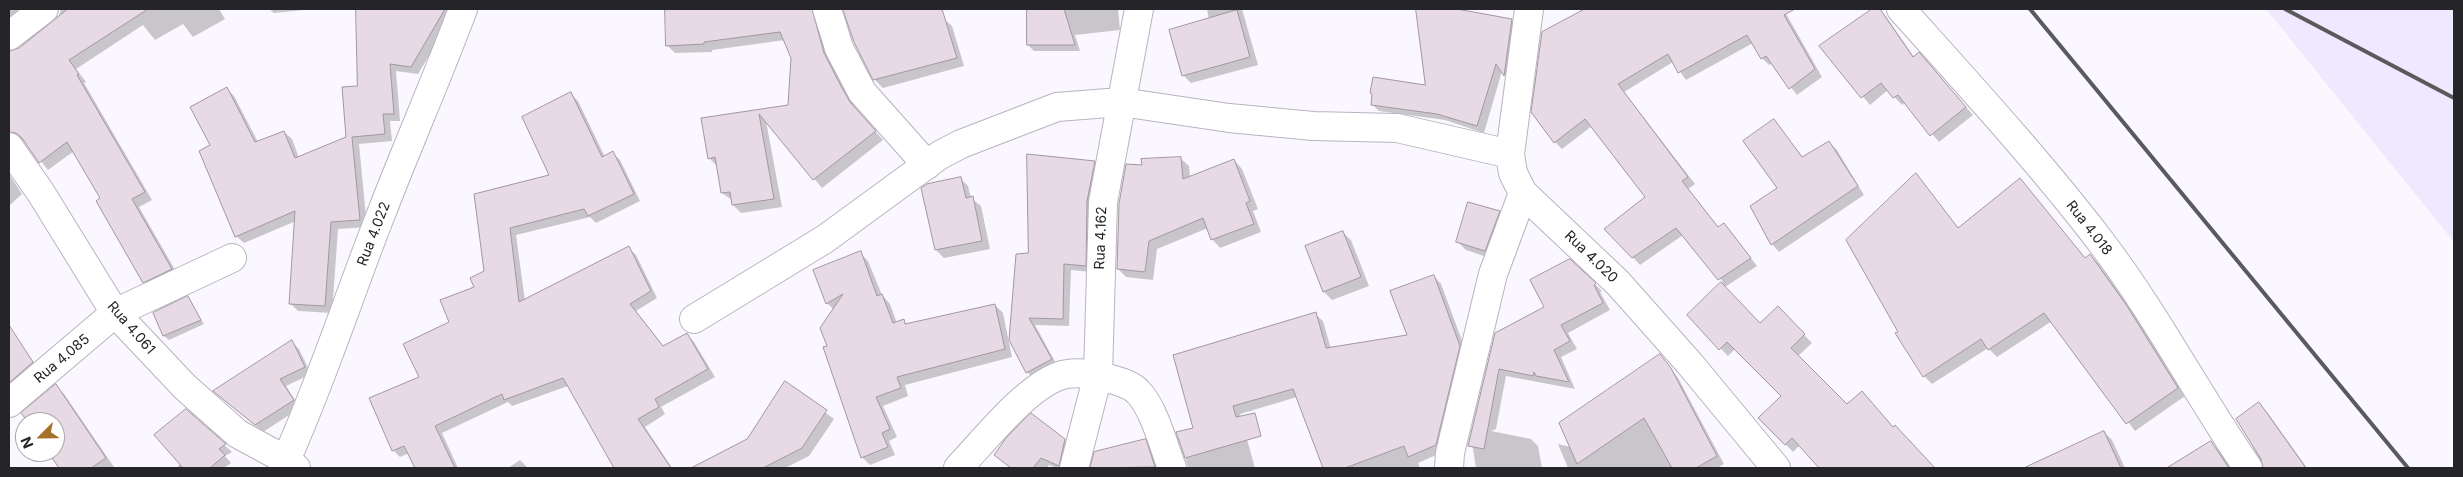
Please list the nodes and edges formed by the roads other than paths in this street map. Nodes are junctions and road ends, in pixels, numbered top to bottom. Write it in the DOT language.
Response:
graph roads {
  1 [pos="44,9"];
  2 [pos="463,9"];
  3 [pos="827,9"];
  4 [pos="1139,9"];
  5 [pos="1529,9"];
  6 [pos="1901,9"];
  7 [pos="9,36"];
  8 [pos="1121,102"];
  9 [pos="9,147"];
  10 [pos="1510,154"];
  11 [pos="927,165"];
  12 [pos="1523,193"];
  13 [pos="232,258"];
  14 [pos="115,313"];
  15 [pos="694,319"];
  16 [pos="1098,375"];
  17 [pos="9,403"];
  18 [pos="291,464"];
  19 [pos="958,468"];
  20 [pos="1074,468"];
  21 [pos="1172,468"];
  22 [pos="1449,468"];
  23 [pos="1776,468"];
  24 [pos="2248,468"];
  1 -- 7 [label="street"];
  2 -- 18 [label="street, Rua 4.022"];
  3 -- 11 [label="street"];
  4 -- 8 [label="street, Rua 4.162"];
  5 -- 10 [label="street, Rua 4.020"];
  6 -- 24 [label="street, Rua 4.018"];
  8 -- 10 [label="street"];
  8 -- 11 [label="street"];
  8 -- 16 [label="street, Rua 4.162"];
  9 -- 14 [label="street, Rua 4.061"];
  10 -- 12 [label="street, Rua 4.020"];
  11 -- 15 [label="street"];
  12 -- 22 [label="street"];
  12 -- 23 [label="street, Rua 4.020"];
  13 -- 14 [label="street, Rua 4.085"];
  14 -- 17 [label="street, Rua 4.085"];
  14 -- 18 [label="street, Rua 4.061"];
  16 -- 19 [label="street"];
  16 -- 20 [label="street, Rua 4.162"];
  16 -- 21 [label="street"];
}
